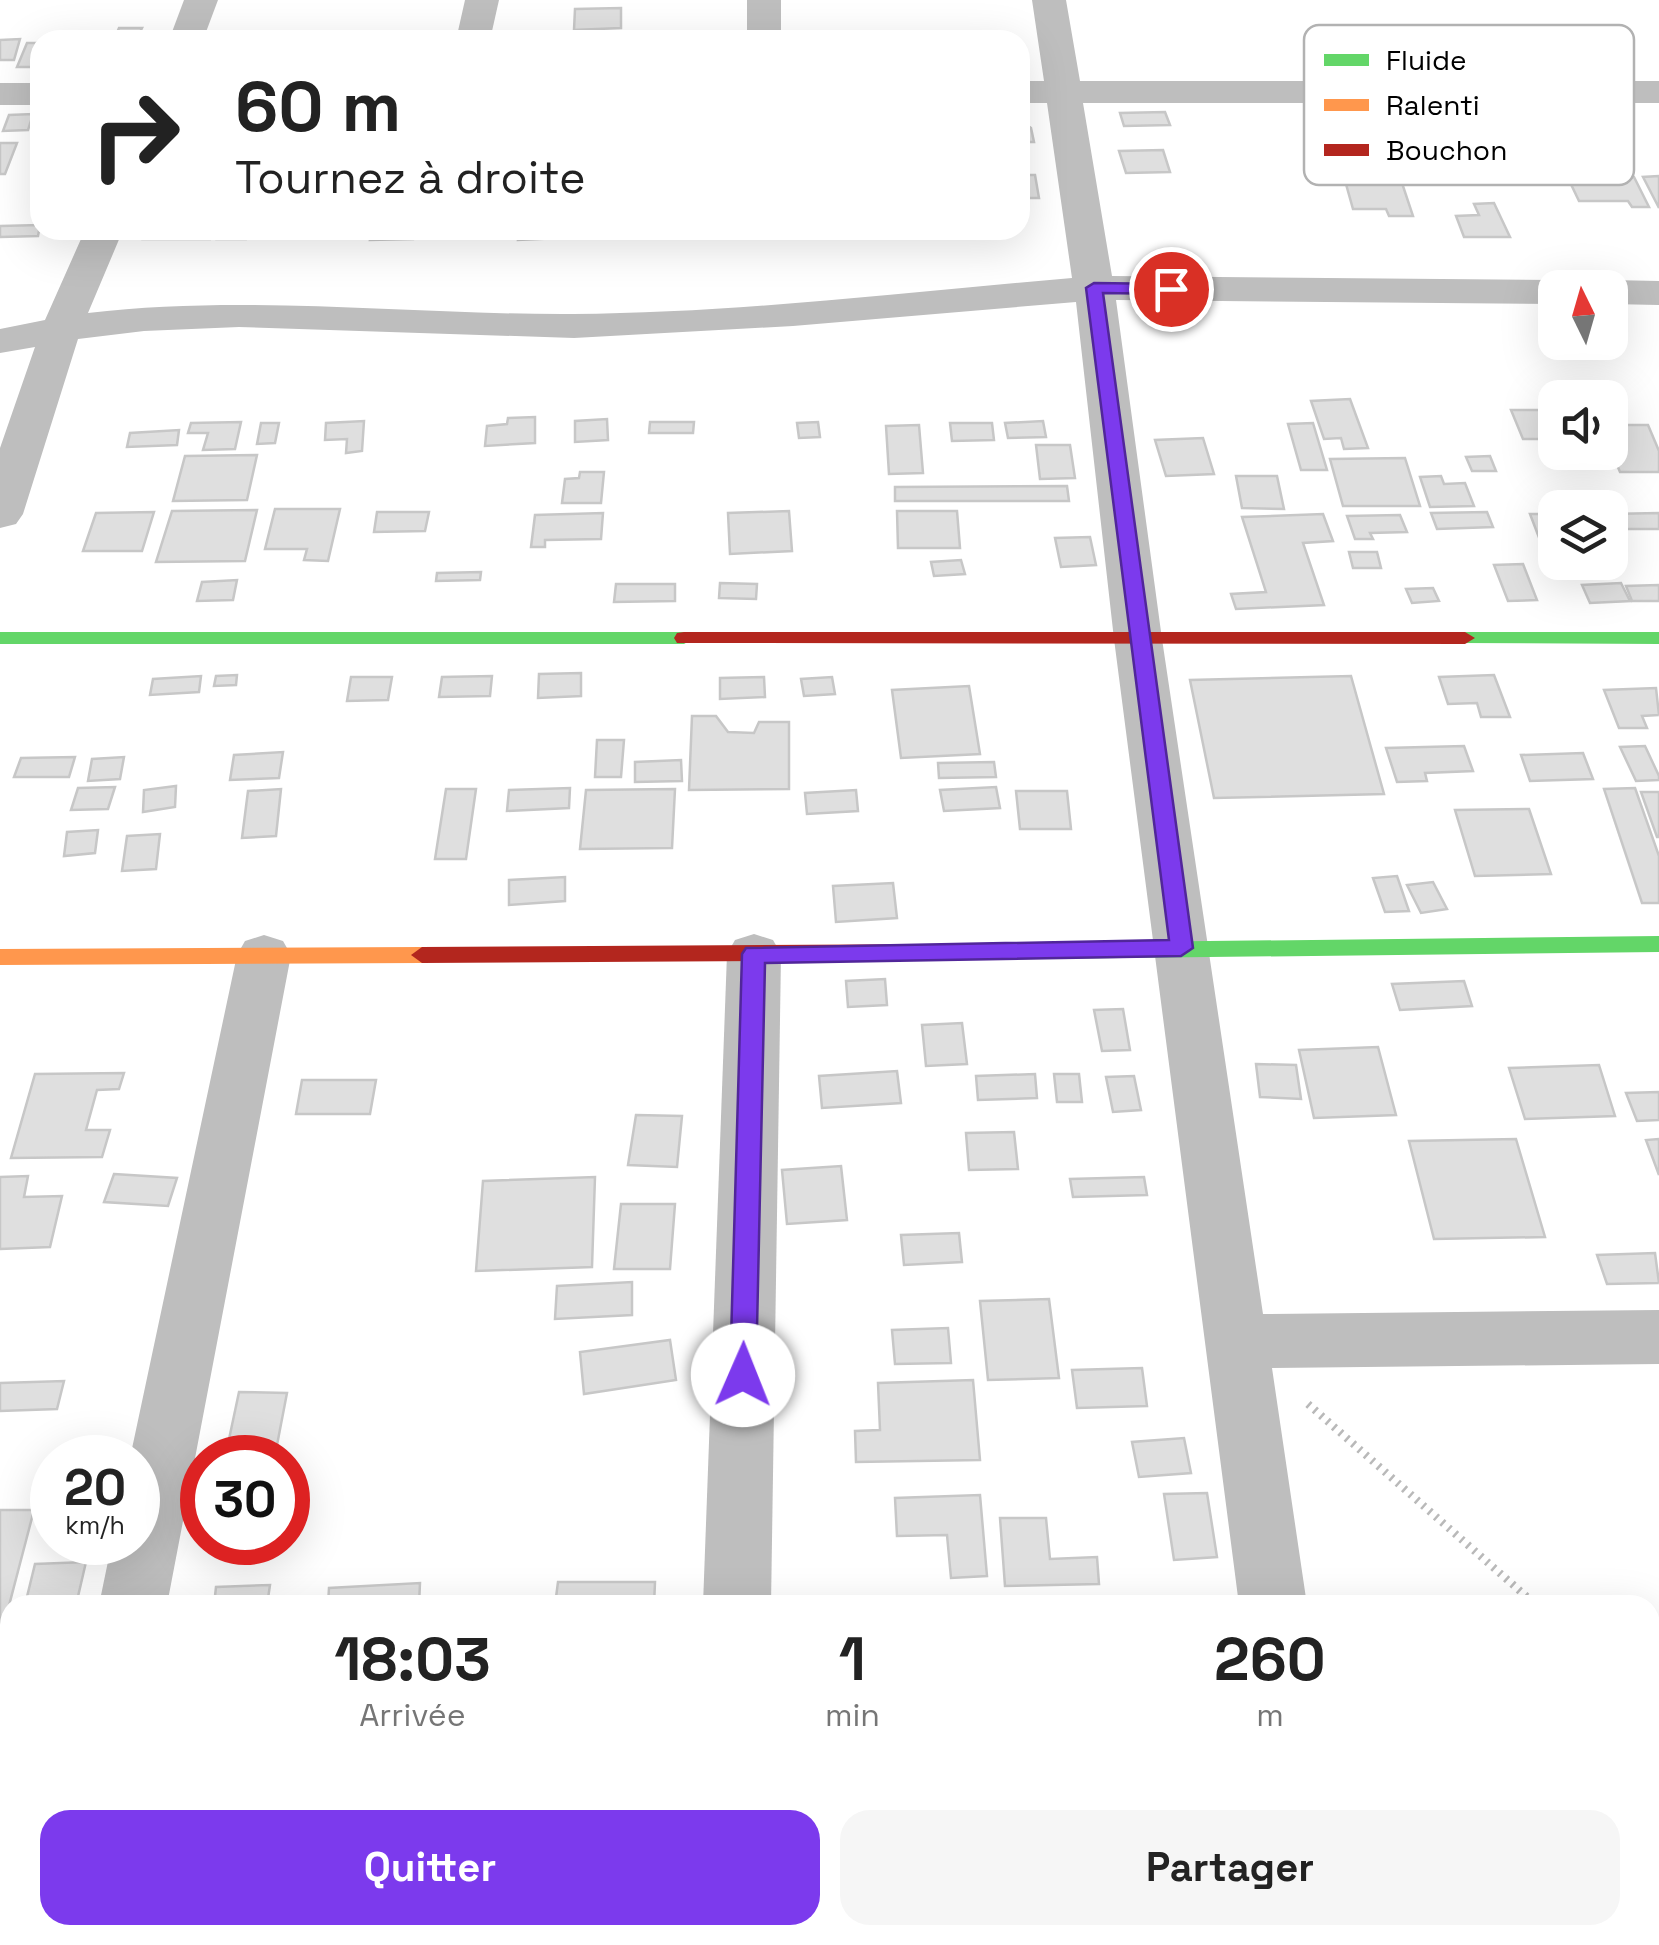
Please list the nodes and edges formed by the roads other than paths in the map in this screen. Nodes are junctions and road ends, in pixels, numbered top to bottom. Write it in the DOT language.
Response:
graph roads {
  1 [pos="201,0"];
  2 [pos="482,0"];
  3 [pos="764,0"];
  4 [pos="1049,0"];
  5 [pos="190,30"];
  6 [pos="475,30"];
  7 [pos="764,30"];
  8 [pos="1041,92"];
  9 [pos="1304,92"];
  10 [pos="0,94"];
  11 [pos="30,94"];
  12 [pos="100,240"];
  13 [pos="1094,288"];
  14 [pos="1538,292"];
  15 [pos="1628,292"];
  16 [pos="1659,292"];
  17 [pos="61,329"];
  18 [pos="0,341"];
  19 [pos="0,514"];
  20 [pos="0,638"];
  21 [pos="1659,638"];
  22 [pos="1138,639"];
  23 [pos="1659,944"];
  24 [pos="1181,948"];
  25 [pos="754,954"];
  26 [pos="264,955"];
  27 [pos="0,957"];
  28 [pos="1659,1337"];
  29 [pos="1236,1341"];
  30 [pos="136,1595"];
  31 [pos="737,1595"];
  32 [pos="1272,1595"];
  1 -- 5 [label="street"];
  2 -- 6 [label="street"];
  3 -- 7 [label="street"];
  4 -- 8 [label="street"];
  8 -- 9 [label="street"];
  8 -- 13 [label="street"];
  10 -- 11 [label="street"];
  12 -- 17 [label="street"];
  13 -- 14 [label="street"];
  13 -- 17 [label="street"];
  13 -- 22 [label="street"];
  15 -- 16 [label="street"];
  17 -- 18 [label="street"];
  17 -- 19 [label="street"];
  20 -- 22 [label="street"];
  21 -- 22 [label="street"];
  22 -- 24 [label="street"];
  23 -- 24 [label="street"];
  24 -- 25 [label="street"];
  24 -- 29 [label="street"];
  25 -- 26 [label="street"];
  25 -- 31 [label="street"];
  26 -- 27 [label="street"];
  26 -- 30 [label="street"];
  28 -- 29 [label="street"];
  29 -- 32 [label="street"];
}
